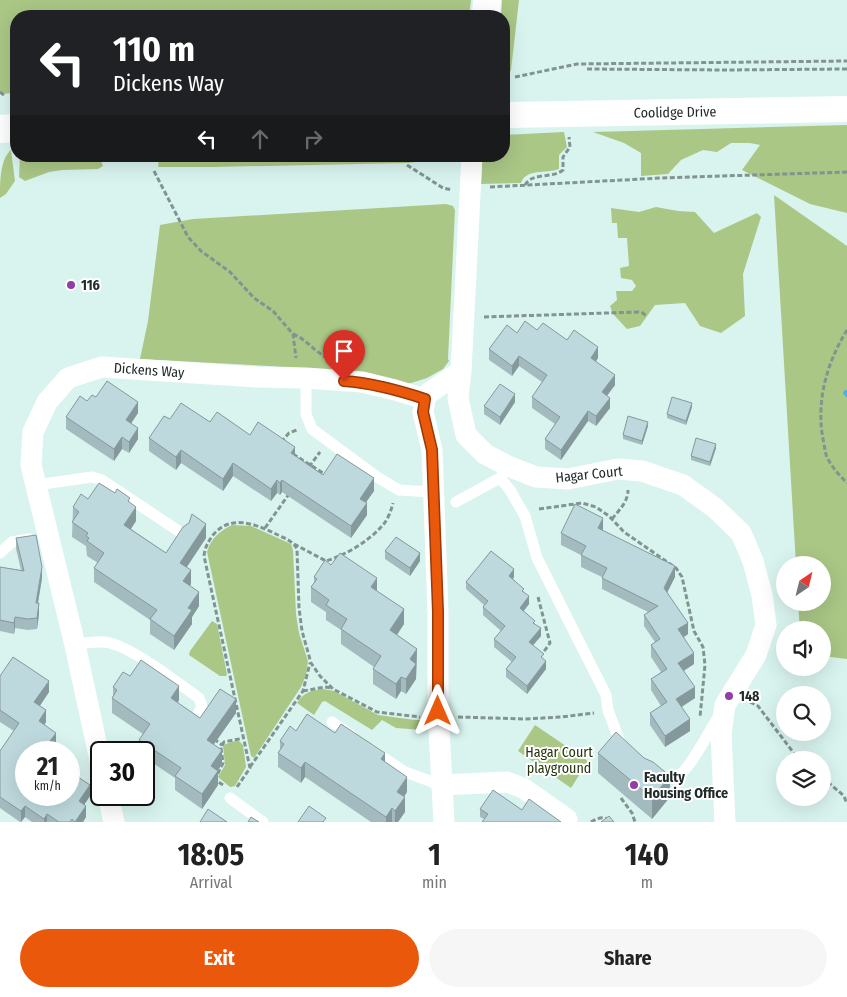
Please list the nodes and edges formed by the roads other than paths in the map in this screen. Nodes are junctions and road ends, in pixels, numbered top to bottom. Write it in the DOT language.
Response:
graph roads {
  1 [pos="847,109"];
  2 [pos="510,115"];
  3 [pos="472,162"];
  4 [pos="461,371"];
  5 [pos="306,378"];
  6 [pos="425,399"];
  7 [pos="504,472"];
  8 [pos="36,485"];
  9 [pos="432,492"];
  10 [pos="456,502"];
  11 [pos="47,534"];
  12 [pos="183,534"];
  13 [pos="0,553"];
  14 [pos="76,645"];
  15 [pos="729,699"];
  16 [pos="196,718"];
  17 [pos="332,722"];
  18 [pos="96,741"];
  19 [pos="630,756"];
  20 [pos="649,773"];
  21 [pos="442,785"];
  22 [pos="232,795"];
  23 [pos="110,806"];
  24 [pos="567,819"];
  25 [pos="114,822"];
  26 [pos="263,822"];
  27 [pos="444,822"];
  28 [pos="725,822"];
  1 -- 2 [label="street, Coolidge Drive"];
  3 -- 4 [label="street, Hagar Court"];
  4 -- 6 [label="street"];
  4 -- 7 [label="street, Hagar Court"];
  5 -- 6 [label="street, Dickens Way"];
  5 -- 8 [label="street, Dickens Way"];
  5 -- 9 [label="lane"];
  6 -- 9 [label="street"];
  7 -- 10 [label="lane"];
  7 -- 15 [label="street, Hagar Court"];
  7 -- 19 [label="lane"];
  8 -- 11 [label="street, Dickens Way"];
  8 -- 12 [label="lane"];
  9 -- 21 [label="street"];
  11 -- 13 [label="lane"];
  11 -- 14 [label="street, Dickens Way"];
  14 -- 16 [label="lane"];
  14 -- 18 [label="street, Dickens Way"];
  15 -- 20 [label="lane"];
  15 -- 28 [label="street, Hagar Court"];
  17 -- 21 [label="lane"];
  21 -- 24 [label="street"];
  21 -- 27 [label="street"];
  22 -- 26 [label="lane"];
  23 -- 25 [label="street"];
}
